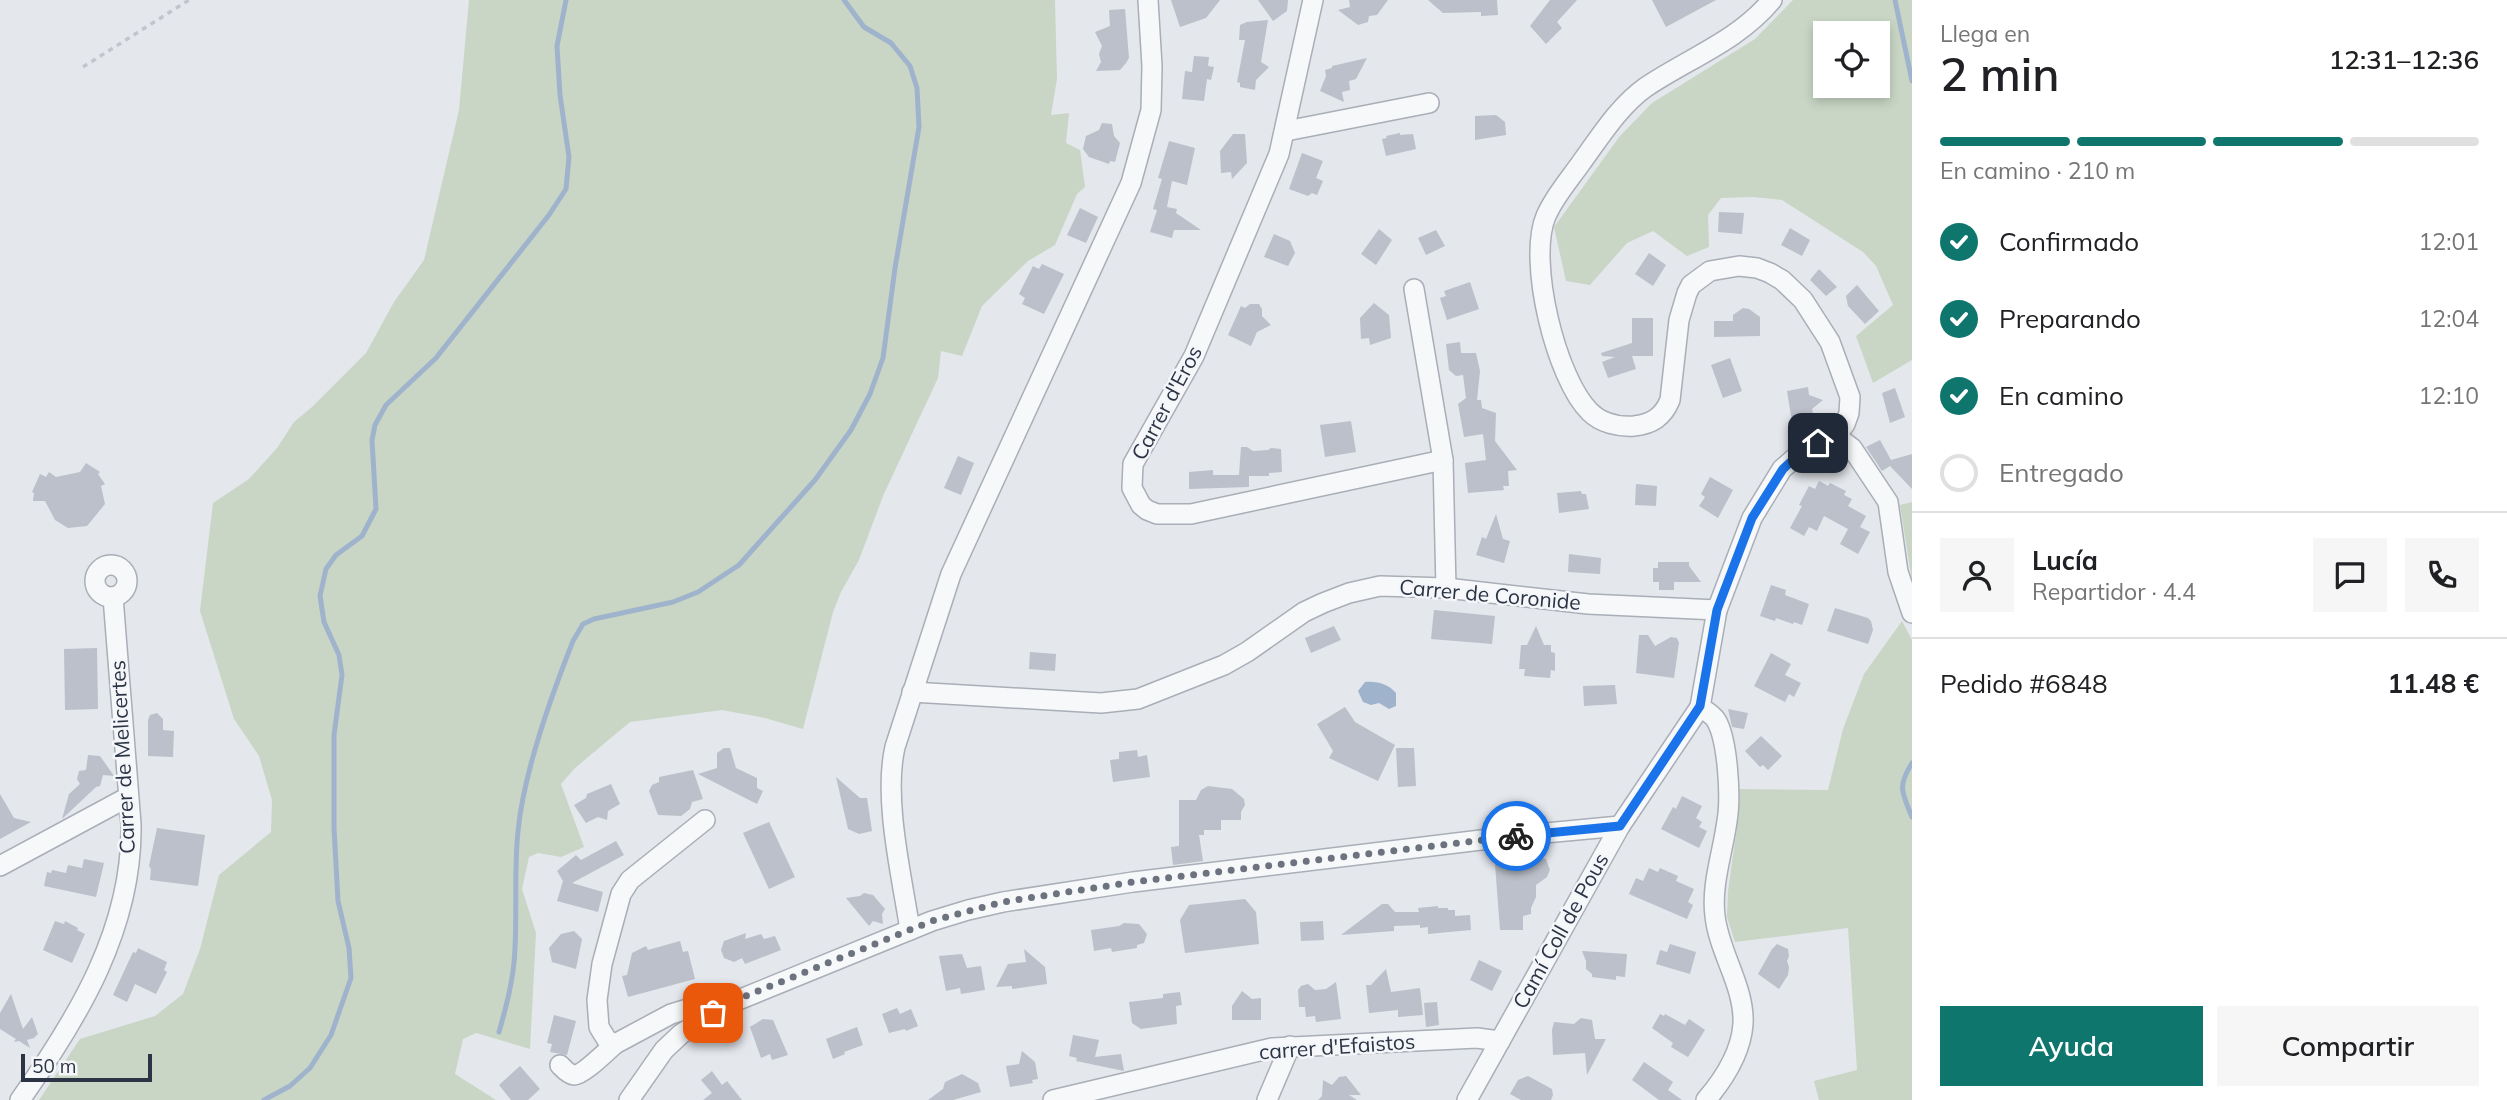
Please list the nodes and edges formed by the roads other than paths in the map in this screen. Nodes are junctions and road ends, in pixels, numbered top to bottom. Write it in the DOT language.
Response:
graph roads {
  1 [pos="1148,0"];
  2 [pos="1313,0"];
  3 [pos="1772,0"];
  4 [pos="1429,103"];
  5 [pos="1286,131"];
  6 [pos="1414,289"];
  7 [pos="1836,436"];
  8 [pos="1443,460"];
  9 [pos="1446,588"];
  10 [pos="113,597"];
  11 [pos="1717,610"];
  12 [pos="1912,613"];
  13 [pos="912,692"];
  14 [pos="1700,706"];
  15 [pos="128,797"];
  16 [pos="705,820"];
  17 [pos="1620,826"];
  18 [pos="0,866"];
  19 [pos="910,930"];
  20 [pos="726,1004"];
  21 [pos="1500,1041"];
  22 [pos="615,1044"];
  23 [pos="1290,1046"];
  24 [pos="560,1065"];
  25 [pos="20,1100"];
  26 [pos="629,1100"];
  27 [pos="1053,1100"];
  28 [pos="1267,1100"];
  29 [pos="1467,1100"];
  30 [pos="1706,1100"];
  1 -- 13 [label="street"];
  2 -- 5 [label="street, Carrer d'Eros"];
  3 -- 7 [label="street"];
  4 -- 5 [label="street"];
  5 -- 8 [label="street, Carrer d'Eros"];
  6 -- 8 [label="street"];
  7 -- 11 [label="street, Camí Coll de Pous"];
  7 -- 12 [label="street"];
  8 -- 9 [label="street"];
  9 -- 11 [label="street, Carrer de Coronide"];
  9 -- 13 [label="street, Carrer de Coronide"];
  10 -- 15 [label="street, Carrer de Melicertes"];
  11 -- 14 [label="street, Camí Coll de Pous"];
  13 -- 19 [label="street"];
  14 -- 17 [label="street, Camí Coll de Pous"];
  14 -- 30 [label="street"];
  15 -- 18 [label="street"];
  15 -- 25 [label="street, Carrer de Melicertes"];
  16 -- 22 [label="street"];
  17 -- 19 [label="street"];
  17 -- 21 [label="street, Camí Coll de Pous"];
  19 -- 20 [label="street"];
  20 -- 22 [label="street"];
  20 -- 26 [label="street"];
  21 -- 23 [label="street, carrer d'Efaistos"];
  21 -- 29 [label="street, Camí Coll de Pous"];
  22 -- 24 [label="street"];
  23 -- 27 [label="street, carrer d'Efaistos"];
  23 -- 28 [label="street"];
}
